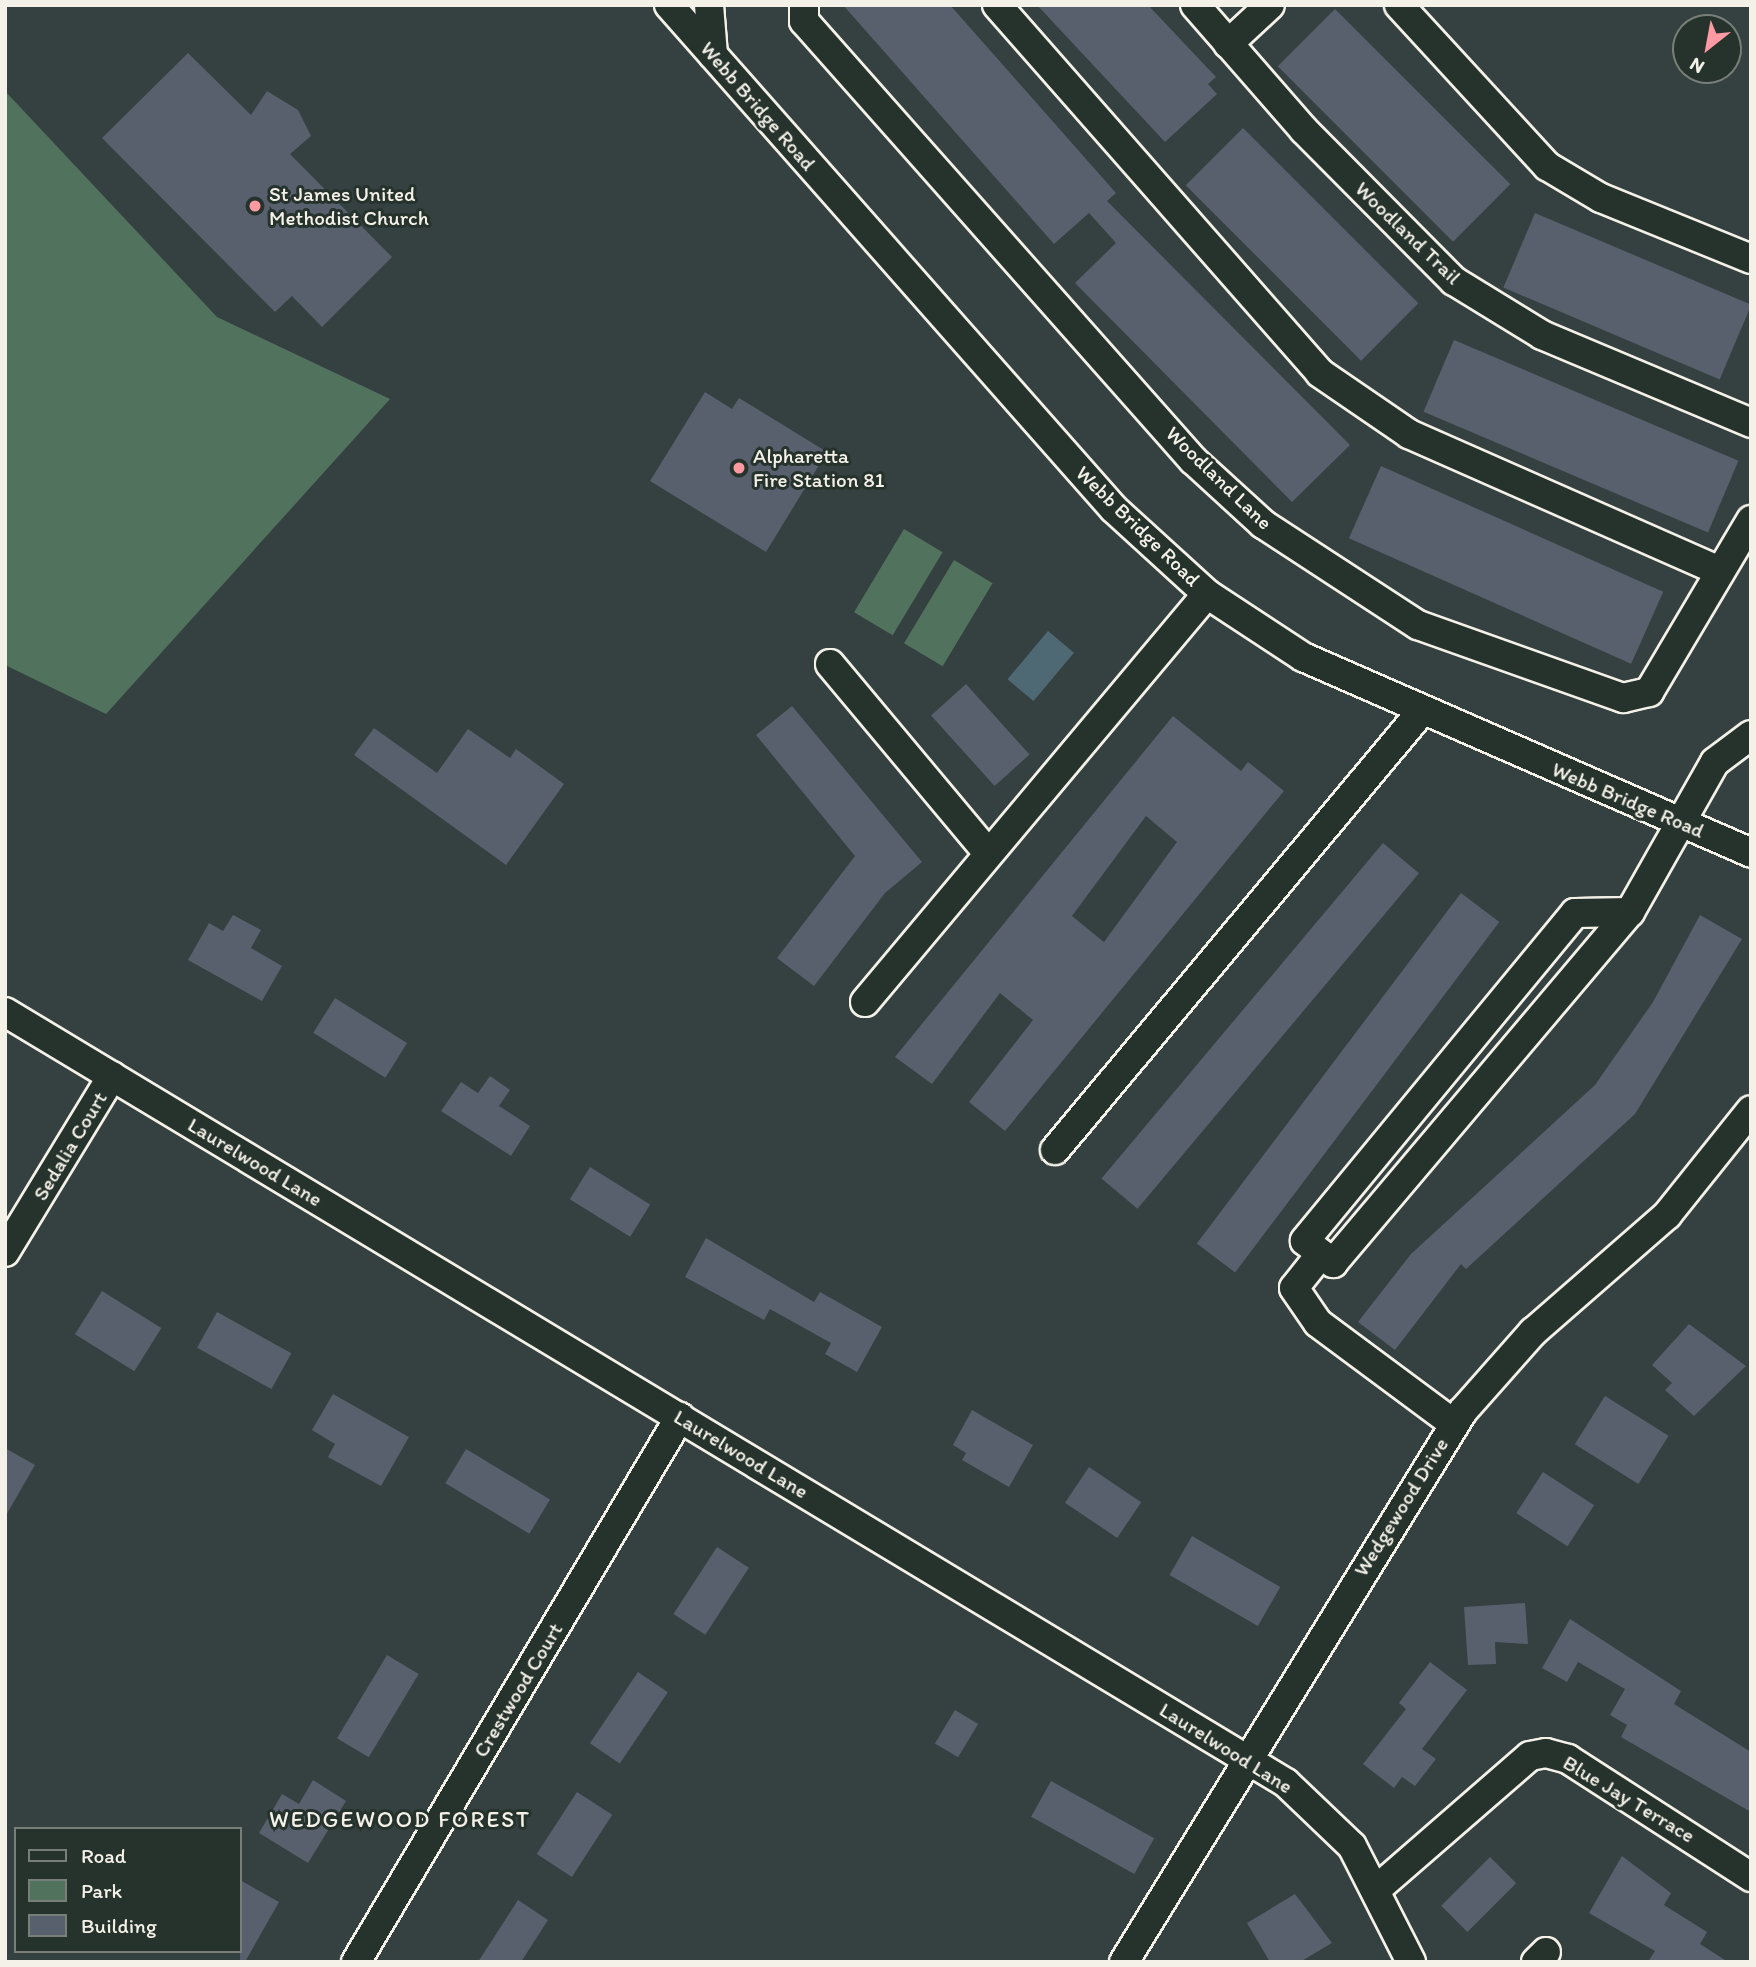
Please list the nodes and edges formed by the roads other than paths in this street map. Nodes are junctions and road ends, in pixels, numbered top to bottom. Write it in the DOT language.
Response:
graph roads {
  1 [pos="669,5"];
  2 [pos="709,5"];
  3 [pos="804,5"];
  4 [pos="998,5"];
  5 [pos="1195,5"];
  6 [pos="1270,5"];
  7 [pos="1399,5"];
  8 [pos="1228,44"];
  9 [pos="713,55"];
  10 [pos="1751,259"];
  11 [pos="1751,424"];
  12 [pos="1751,520"];
  13 [pos="1720,571"];
  14 [pos="1207,594"];
  15 [pos="830,664"];
  16 [pos="1421,712"];
  17 [pos="1751,735"];
  18 [pos="1681,821"];
  19 [pos="988,853"];
  20 [pos="1751,853"];
  21 [pos="1630,912"];
  22 [pos="865,1002"];
  23 [pos="5,1012"];
  24 [pos="112,1076"];
  25 [pos="1751,1111"];
  26 [pos="1055,1150"];
  27 [pos="5,1252"];
  28 [pos="1321,1254"];
  29 [pos="680,1418"];
  30 [pos="1454,1424"];
  31 [pos="1247,1760"];
  32 [pos="1751,1877"];
  33 [pos="1378,1888"];
  34 [pos="356,1962"];
  35 [pos="1124,1962"];
  36 [pos="1410,1962"];
  1 -- 9 [label="street, Webb Bridge Road"];
  2 -- 9 [label="street"];
  3 -- 13 [label="street, Woodland Lane"];
  4 -- 13 [label="street"];
  5 -- 8 [label="street, Woodland Trail"];
  6 -- 8 [label="street"];
  7 -- 10 [label="street"];
  8 -- 11 [label="street, Woodland Trail"];
  9 -- 14 [label="street, Webb Bridge Road"];
  12 -- 13 [label="street, Woodland Lane"];
  14 -- 16 [label="street, Webb Bridge Road"];
  14 -- 19 [label="street"];
  15 -- 19 [label="street"];
  16 -- 18 [label="street, Webb Bridge Road"];
  16 -- 26 [label="street"];
  17 -- 18 [label="street"];
  18 -- 20 [label="street, Webb Bridge Road"];
  18 -- 21 [label="street"];
  19 -- 22 [label="street"];
  21 -- 28 [label="street"];
  21 -- 28 [label="street"];
  23 -- 24 [label="street, Laurelwood Lane"];
  24 -- 27 [label="street, Sedalia Court"];
  24 -- 29 [label="street, Laurelwood Lane"];
  25 -- 30 [label="street, Wedgewood Drive"];
  28 -- 30 [label="street"];
  29 -- 31 [label="street, Laurelwood Lane"];
  29 -- 34 [label="street, Crestwood Court"];
  30 -- 31 [label="street, Wedgewood Drive"];
  31 -- 33 [label="street, Laurelwood Lane"];
  31 -- 35 [label="street, Wedgewood Drive"];
  32 -- 33 [label="street, Blue Jay Terrace"];
  33 -- 36 [label="street, Laurelwood Lane"];
}
